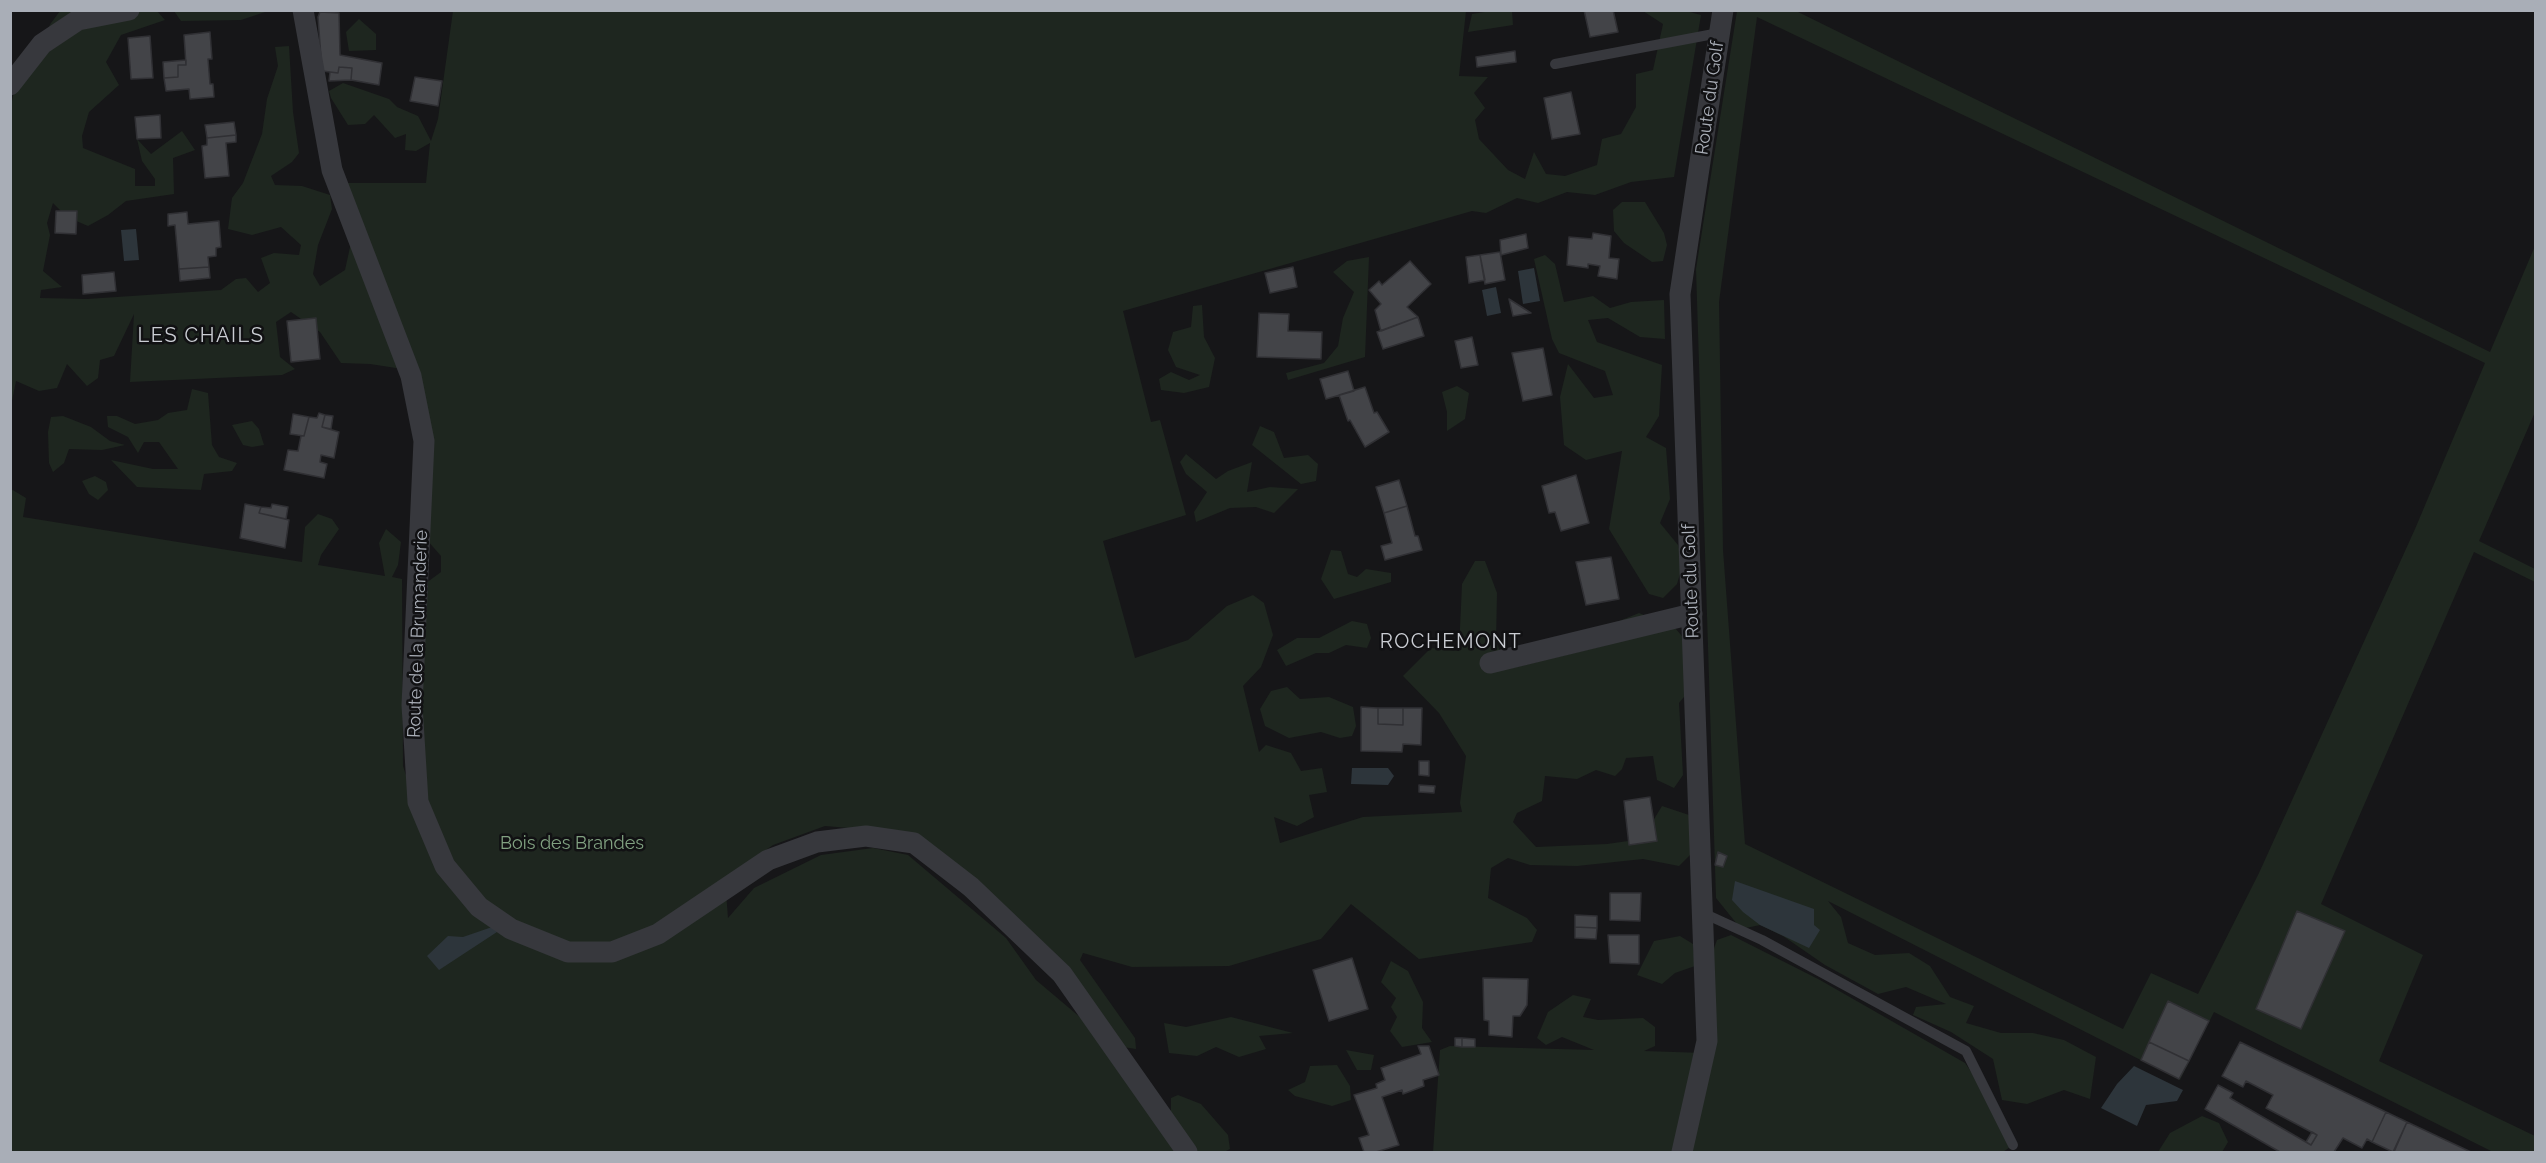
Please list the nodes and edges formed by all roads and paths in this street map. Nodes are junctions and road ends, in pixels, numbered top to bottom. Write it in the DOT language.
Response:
graph roads {
  1 [pos="129,10"];
  2 [pos="303,10"];
  3 [pos="1723,10"];
  4 [pos="1719,33"];
  5 [pos="1555,64"];
  6 [pos="10,85"];
  7 [pos="1692,614"];
  8 [pos="1490,663"];
  9 [pos="1703,913"];
  10 [pos="2013,1145"];
  11 [pos="1187,1152"];
  12 [pos="1682,1152"];
  1 -- 6 [label="street"];
  2 -- 11 [label="street, Route de la Brumanderie"];
  3 -- 4 [label="street, Route du Golf"];
  4 -- 5 [label="lane"];
  4 -- 7 [label="street, Route du Golf"];
  7 -- 8 [label="street"];
  7 -- 9 [label="street, Route du Golf"];
  9 -- 10 [label="lane"];
  9 -- 12 [label="street, Route du Golf"];
}
